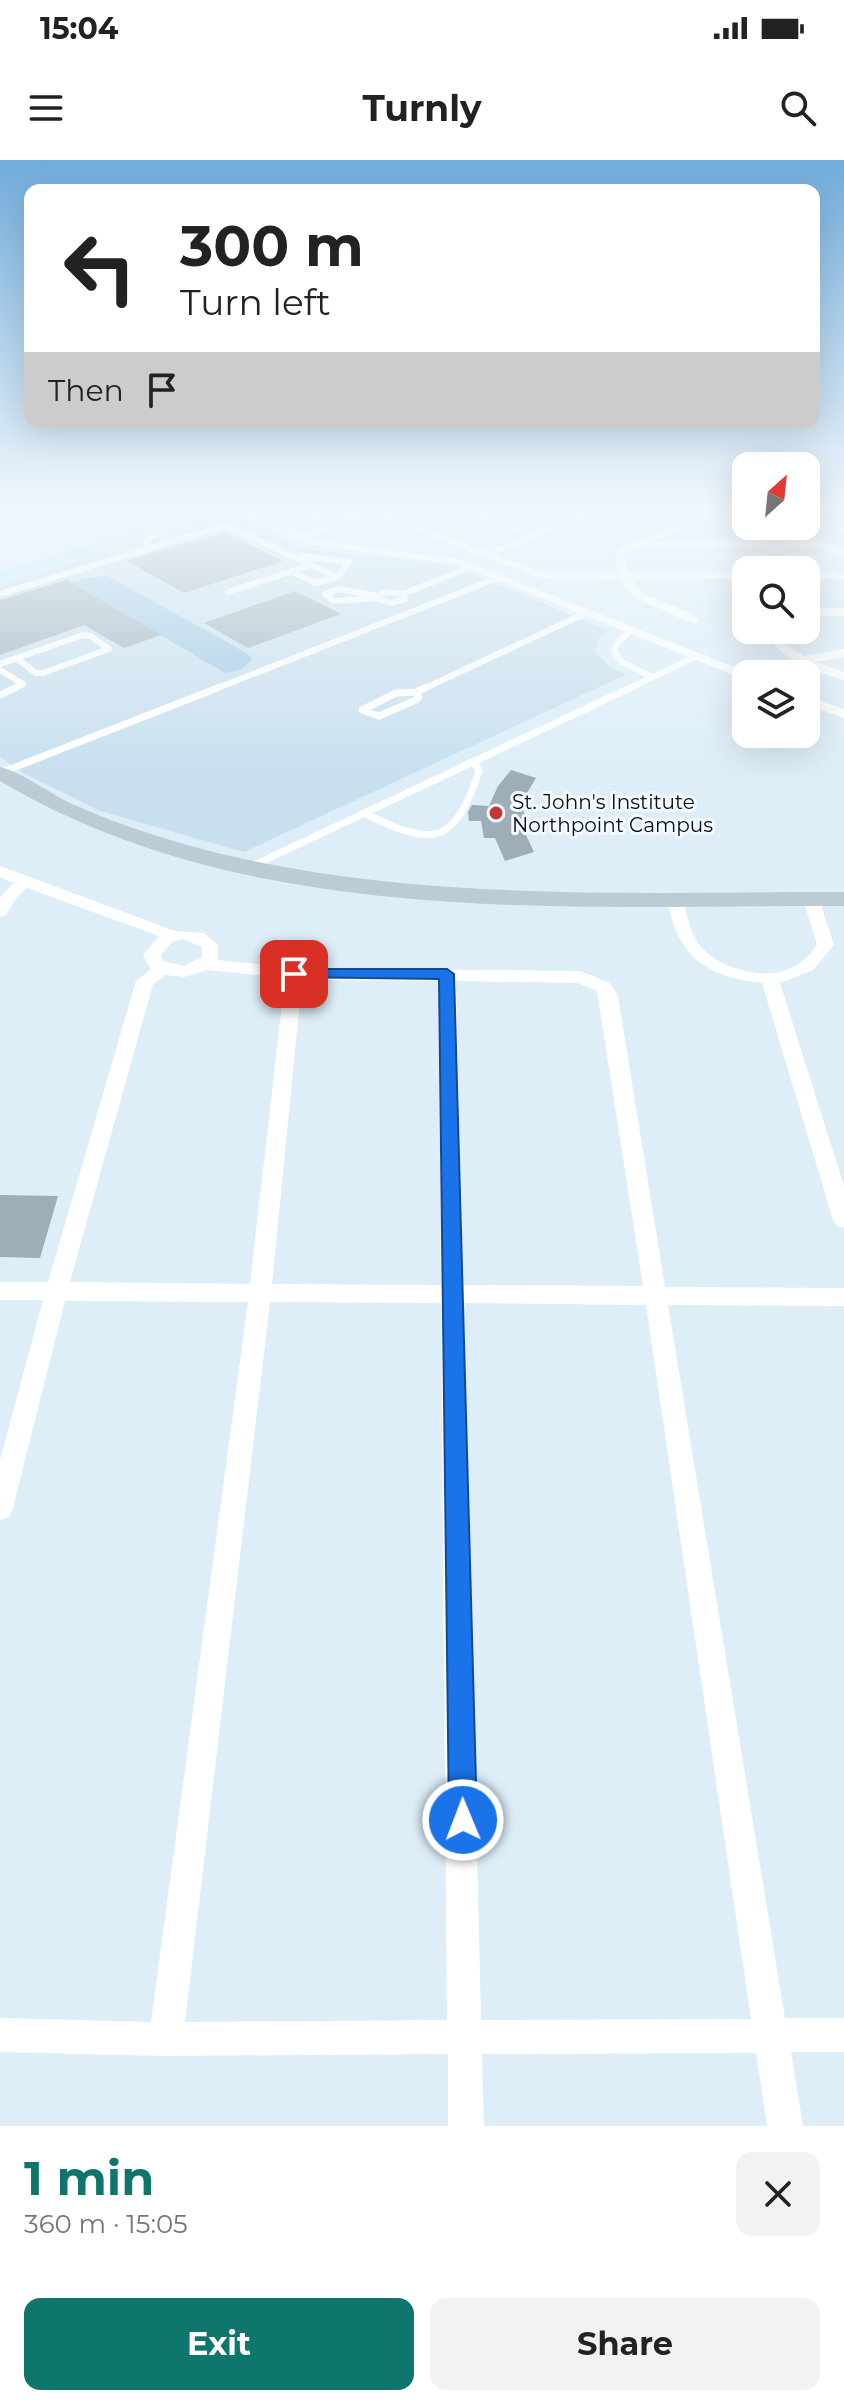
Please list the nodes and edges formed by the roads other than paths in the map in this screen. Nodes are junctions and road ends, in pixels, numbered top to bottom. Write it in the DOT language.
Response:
graph roads {
  1 [pos="327,596"];
  2 [pos="372,596"];
  3 [pos="381,596"];
  4 [pos="404,596"];
  5 [pos="452,596"];
  6 [pos="547,596"];
  7 [pos="638,596"];
  8 [pos="662,596"];
  9 [pos="676,596"];
  10 [pos="378,597"];
  11 [pos="588,612"];
  12 [pos="820,612"];
  13 [pos="844,612"];
  14 [pos="694,620"];
  15 [pos="632,630"];
  16 [pos="778,644"];
  17 [pos="844,653"];
  18 [pos="697,656"];
  19 [pos="16,658"];
  20 [pos="804,660"];
  21 [pos="820,666"];
  22 [pos="0,667"];
  23 [pos="732,670"];
  24 [pos="844,676"];
  25 [pos="652,677"];
  26 [pos="416,692"];
  27 [pos="0,695"];
  28 [pos="820,705"];
  29 [pos="844,714"];
  30 [pos="469,763"];
  31 [pos="0,773"];
  32 [pos="0,796"];
  33 [pos="364,813"];
  34 [pos="250,867"];
  35 [pos="0,871"];
  36 [pos="24,883"];
  37 [pos="378,897"];
  38 [pos="844,899"];
  39 [pos="677,907"];
  40 [pos="814,907"];
  41 [pos="0,912"];
  42 [pos="844,915"];
  43 [pos="173,936"];
  44 [pos="206,964"];
  45 [pos="163,969"];
  46 [pos="294,974"];
  47 [pos="447,974"];
  48 [pos="770,980"];
  49 [pos="844,1220"];
  50 [pos="0,1291"];
  51 [pos="56,1292"];
  52 [pos="260,1294"];
  53 [pos="454,1294"];
  54 [pos="654,1295"];
  55 [pos="844,1297"];
  56 [pos="0,1508"];
  57 [pos="770,2034"];
  58 [pos="0,2035"];
  59 [pos="844,2035"];
  60 [pos="466,2036"];
  61 [pos="166,2039"];
  62 [pos="466,2126"];
  63 [pos="785,2126"];
  1 -- 10 [label="lane"];
  2 -- 10 [label="lane"];
  3 -- 10 [label="lane"];
  4 -- 10 [label="lane"];
  5 -- 31 [label="lane"];
  6 -- 11 [label="street"];
  7 -- 8 [label="street"];
  9 -- 14 [label="street"];
  11 -- 15 [label="street"];
  11 -- 26 [label="lane"];
  12 -- 13 [label="street"];
  15 -- 18 [label="street"];
  15 -- 25 [label="lane"];
  16 -- 20 [label="street"];
  17 -- 20 [label="street"];
  18 -- 23 [label="street"];
  18 -- 25 [label="lane"];
  19 -- 19 [label="lane"];
  19 -- 22 [label="lane"];
  21 -- 24 [label="street"];
  22 -- 27 [label="lane"];
  25 -- 30 [label="lane"];
  26 -- 26 [label="lane"];
  28 -- 29 [label="street"];
  30 -- 33 [label="lane"];
  30 -- 33 [label="lane"];
  31 -- 34 [label="street"];
  32 -- 37 [label="street"];
  33 -- 34 [label="lane"];
  34 -- 37 [label="street"];
  35 -- 36 [label="street"];
  36 -- 41 [label="street"];
  36 -- 43 [label="street"];
  37 -- 39 [label="street"];
  38 -- 40 [label="street"];
  39 -- 40 [label="street"];
  39 -- 48 [label="street"];
  40 -- 42 [label="street"];
  40 -- 48 [label="street"];
  43 -- 44 [label="street"];
  43 -- 45 [label="street"];
  44 -- 45 [label="street"];
  44 -- 46 [label="street"];
  45 -- 51 [label="street"];
  46 -- 47 [label="street"];
  46 -- 52 [label="street"];
  47 -- 53 [label="street"];
  47 -- 54 [label="street"];
  48 -- 49 [label="street"];
  50 -- 51 [label="street"];
  51 -- 52 [label="street"];
  51 -- 56 [label="street"];
  52 -- 53 [label="street"];
  52 -- 61 [label="street"];
  53 -- 54 [label="street"];
  53 -- 60 [label="street"];
  54 -- 55 [label="street"];
  54 -- 57 [label="street"];
  57 -- 59 [label="street"];
  57 -- 60 [label="street"];
  57 -- 63 [label="street"];
  58 -- 61 [label="street"];
  60 -- 61 [label="street"];
  60 -- 62 [label="street"];
}
